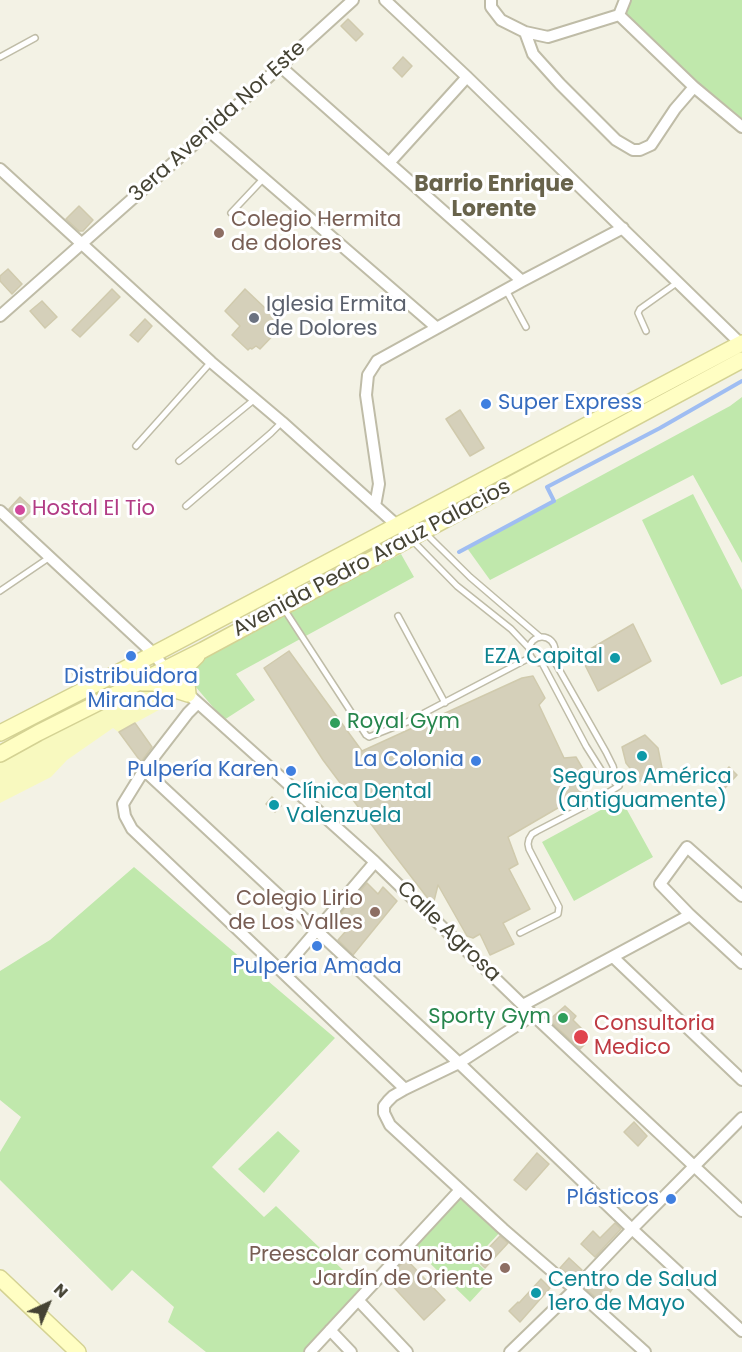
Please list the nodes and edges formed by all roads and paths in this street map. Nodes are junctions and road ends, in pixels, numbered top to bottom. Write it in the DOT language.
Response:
graph roads {
  1 [pos="354,0"];
  2 [pos="385,0"];
  3 [pos="491,0"];
  4 [pos="625,0"];
  5 [pos="619,15"];
  6 [pos="525,32"];
  7 [pos="35,38"];
  8 [pos="0,57"];
  9 [pos="280,67"];
  10 [pos="467,77"];
  11 [pos="694,87"];
  12 [pos="742,127"];
  13 [pos="209,131"];
  14 [pos="389,163"];
  15 [pos="0,169"];
  16 [pos="263,179"];
  17 [pos="231,213"];
  18 [pos="623,228"];
  19 [pos="83,243"];
  20 [pos="522,281"];
  21 [pos="678,282"];
  22 [pos="506,291"];
  23 [pos="0,316"];
  24 [pos="526,327"];
  25 [pos="437,328"];
  26 [pos="646,331"];
  27 [pos="742,344"];
  28 [pos="742,360"];
  29 [pos="211,362"];
  30 [pos="255,399"];
  31 [pos="628,403"];
  32 [pos="634,418"];
  33 [pos="282,422"];
  34 [pos="136,446"];
  35 [pos="179,461"];
  36 [pos="513,464"];
  37 [pos="521,479"];
  38 [pos="186,506"];
  39 [pos="375,506"];
  40 [pos="0,511"];
  41 [pos="403,521"];
  42 [pos="417,535"];
  43 [pos="50,557"];
  44 [pos="0,591"];
  45 [pos="273,591"];
  46 [pos="283,607"];
  47 [pos="398,616"];
  48 [pos="540,638"];
  49 [pos="529,648"];
  50 [pos="203,650"];
  51 [pos="154,654"];
  52 [pos="531,657"];
  53 [pos="552,657"];
  54 [pos="542,663"];
  55 [pos="166,670"];
  56 [pos="139,683"];
  57 [pos="570,688"];
  58 [pos="558,694"];
  59 [pos="193,698"];
  60 [pos="445,703"];
  61 [pos="581,709"];
  62 [pos="569,716"];
  63 [pos="31,717"];
  64 [pos="0,733"];
  65 [pos="38,733"];
  66 [pos="598,739"];
  67 [pos="586,746"];
  68 [pos="0,754"];
  69 [pos="144,770"];
  70 [pos="619,786"];
  71 [pos="375,862"];
  72 [pos="742,896"];
  73 [pos="690,915"];
  74 [pos="316,931"];
  75 [pos="520,933"];
  76 [pos="613,957"];
  77 [pos="742,963"];
  78 [pos="282,971"];
  79 [pos="524,1005"];
  80 [pos="533,1015"];
  81 [pos="459,1063"];
  82 [pos="742,1080"];
  83 [pos="405,1089"];
  84 [pos="742,1118"];
  85 [pos="695,1167"];
  86 [pos="460,1190"];
  87 [pos="742,1211"];
  88 [pos="632,1229"];
  89 [pos="0,1278"];
  90 [pos="575,1289"];
  91 [pos="358,1300"];
  92 [pos="330,1330"];
  93 [pos="742,1331"];
  94 [pos="516,1350"];
  95 [pos="78,1352"];
  96 [pos="310,1352"];
  97 [pos="351,1352"];
  98 [pos="407,1352"];
  99 [pos="645,1352"];
  1 -- 9 [label="street, 3era Avenida Nor Este"];
  2 -- 10 [label="street"];
  3 -- 6 [label="street"];
  4 -- 5 [label="street"];
  5 -- 6 [label="street"];
  5 -- 11 [label="street"];
  6 -- 11 [label="street"];
  7 -- 8 [label="lane"];
  9 -- 13 [label="street, 3era Avenida Nor Este"];
  9 -- 14 [label="street"];
  10 -- 14 [label="street"];
  10 -- 18 [label="street"];
  11 -- 12 [label="street"];
  13 -- 16 [label="street"];
  13 -- 19 [label="street, 3era Avenida Nor Este"];
  14 -- 20 [label="street"];
  15 -- 19 [label="street"];
  16 -- 17 [label="lane"];
  16 -- 25 [label="street"];
  18 -- 20 [label="street"];
  18 -- 21 [label="street"];
  19 -- 23 [label="street, 3era Avenida Nor Este"];
  19 -- 29 [label="street"];
  20 -- 22 [label="street"];
  21 -- 26 [label="lane"];
  21 -- 27 [label="street"];
  22 -- 24 [label="lane"];
  22 -- 25 [label="street"];
  25 -- 39 [label="street"];
  27 -- 31 [label="street, Avenida Pedro Arauz Palacios"];
  28 -- 32 [label="street, Avenida Pedro Arauz Palacios"];
  29 -- 30 [label="street"];
  29 -- 34 [label="lane"];
  30 -- 33 [label="street"];
  30 -- 35 [label="lane"];
  31 -- 32 [label="street"];
  31 -- 36 [label="street, Avenida Pedro Arauz Palacios"];
  32 -- 37 [label="street, Avenida Pedro Arauz Palacios"];
  33 -- 38 [label="lane"];
  33 -- 39 [label="street"];
  36 -- 37 [label="street"];
  36 -- 41 [label="street, Avenida Pedro Arauz Palacios"];
  37 -- 42 [label="street, Avenida Pedro Arauz Palacios"];
  39 -- 41 [label="street"];
  40 -- 43 [label="street, Calle Agrosa"];
  41 -- 42 [label="street"];
  41 -- 45 [label="street, Avenida Pedro Arauz Palacios"];
  42 -- 46 [label="street, Avenida Pedro Arauz Palacios"];
  42 -- 48 [label="lane"];
  42 -- 49 [label="lane"];
  43 -- 44 [label="lane"];
  43 -- 51 [label="street, Calle Agrosa"];
  45 -- 46 [label="lane"];
  45 -- 51 [label="street, Avenida Pedro Arauz Palacios"];
  46 -- 50 [label="street, Avenida Pedro Arauz Palacios"];
  46 -- 60 [label="lane"];
  47 -- 60 [label="lane"];
  48 -- 49 [label="lane"];
  48 -- 53 [label="lane"];
  49 -- 52 [label="lane"];
  50 -- 55 [label="street, Avenida Pedro Arauz Palacios"];
  50 -- 59 [label="street"];
  51 -- 55 [label="street, Calle Agrosa"];
  51 -- 63 [label="street, Avenida Pedro Arauz Palacios"];
  52 -- 54 [label="lane"];
  52 -- 60 [label="lane"];
  53 -- 54 [label="lane"];
  53 -- 57 [label="lane"];
  54 -- 58 [label="lane"];
  55 -- 56 [label="street, Avenida Pedro Arauz Palacios"];
  55 -- 59 [label="street, Calle Agrosa"];
  56 -- 59 [label="street"];
  56 -- 65 [label="street, Avenida Pedro Arauz Palacios"];
  57 -- 58 [label="lane"];
  57 -- 61 [label="lane"];
  58 -- 62 [label="lane"];
  59 -- 69 [label="street"];
  59 -- 71 [label="street, Calle Agrosa"];
  61 -- 62 [label="lane"];
  61 -- 66 [label="lane"];
  62 -- 67 [label="lane"];
  63 -- 64 [label="street, Avenida Pedro Arauz Palacios"];
  63 -- 65 [label="street"];
  65 -- 68 [label="street, Avenida Pedro Arauz Palacios"];
  66 -- 67 [label="lane"];
  66 -- 70 [label="lane"];
  67 -- 70 [label="lane"];
  69 -- 74 [label="street"];
  69 -- 78 [label="street"];
  70 -- 75 [label="lane"];
  71 -- 74 [label="street"];
  71 -- 79 [label="street, Calle Agrosa"];
  72 -- 73 [label="street"];
  73 -- 76 [label="street"];
  73 -- 77 [label="street"];
  74 -- 78 [label="street"];
  74 -- 81 [label="street"];
  76 -- 79 [label="street"];
  76 -- 82 [label="street"];
  78 -- 83 [label="street"];
  79 -- 80 [label="street, Calle Agrosa"];
  80 -- 81 [label="street"];
  80 -- 85 [label="street, Calle Agrosa"];
  81 -- 83 [label="street"];
  81 -- 88 [label="street"];
  83 -- 86 [label="street"];
  84 -- 85 [label="street"];
  85 -- 87 [label="street, Calle Agrosa"];
  85 -- 88 [label="street"];
  86 -- 90 [label="street"];
  86 -- 91 [label="street"];
  88 -- 90 [label="street"];
  88 -- 93 [label="street"];
  89 -- 95 [label="street"];
  90 -- 94 [label="street"];
  90 -- 99 [label="street"];
  91 -- 92 [label="street"];
  91 -- 98 [label="street"];
  92 -- 96 [label="street"];
  92 -- 97 [label="street"];
}
